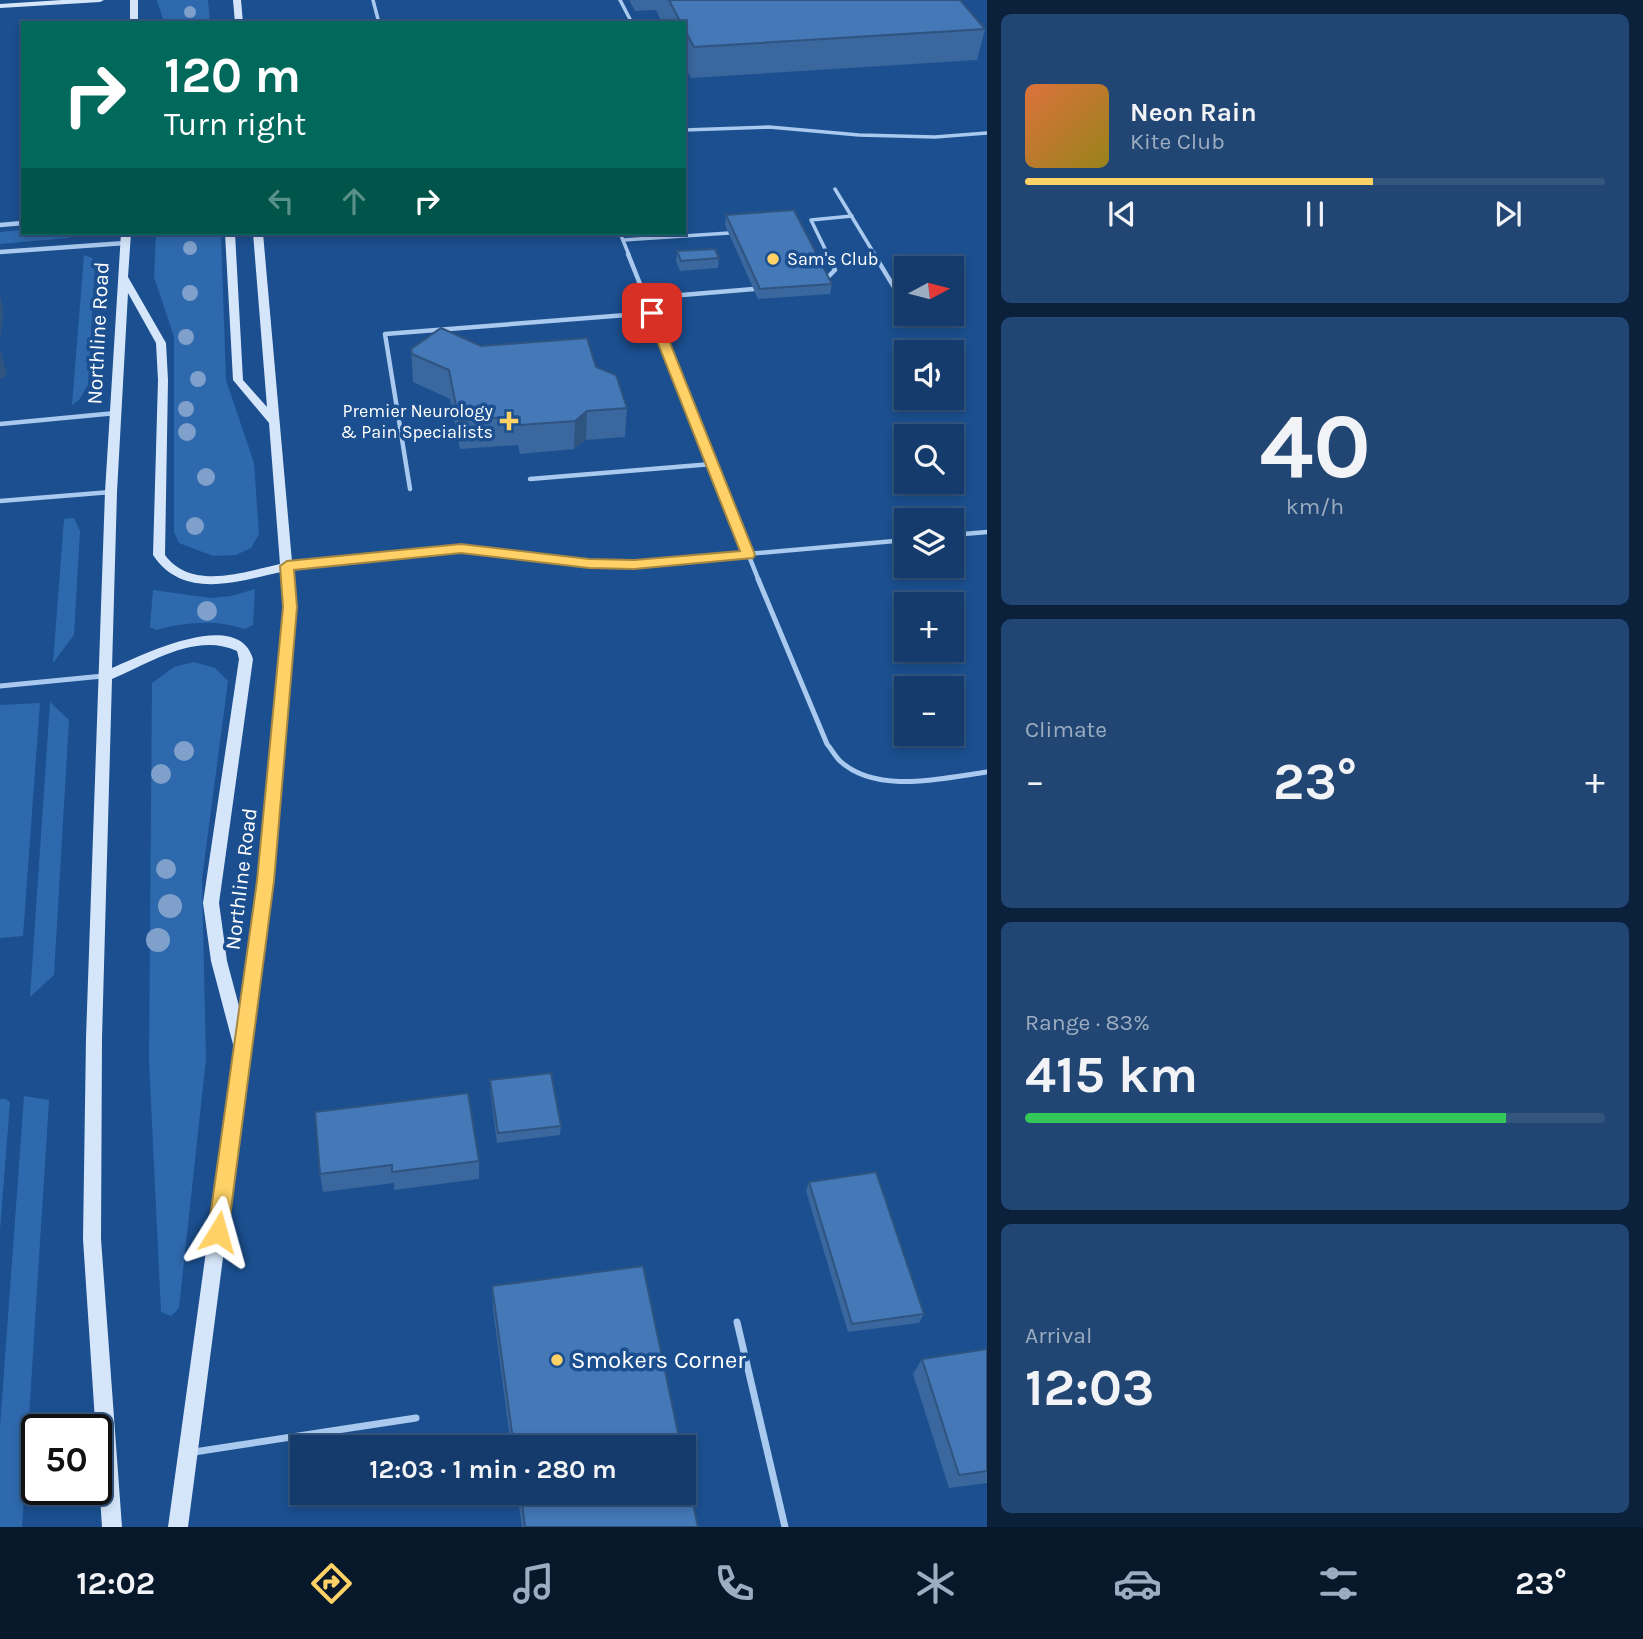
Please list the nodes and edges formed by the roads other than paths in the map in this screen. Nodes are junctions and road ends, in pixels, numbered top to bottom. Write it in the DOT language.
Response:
graph roads {
  1 [pos="100,0"];
  2 [pos="134,0"];
  3 [pos="237,0"];
  4 [pos="373,0"];
  5 [pos="620,0"];
  6 [pos="0,6"];
  7 [pos="134,12"];
  8 [pos="134,21"];
  9 [pos="141,21"];
  10 [pos="239,21"];
  11 [pos="378,21"];
  12 [pos="631,21"];
  13 [pos="686,130"];
  14 [pos="987,133"];
  15 [pos="835,189"];
  16 [pos="852,216"];
  17 [pos="21,223"];
  18 [pos="0,225"];
  19 [pos="814,227"];
  20 [pos="806,228"];
  21 [pos="729,233"];
  22 [pos="230,235"];
  23 [pos="258,235"];
  24 [pos="622,235"];
  25 [pos="125,238"];
  26 [pos="623,240"];
  27 [pos="0,252"];
  28 [pos="122,276"];
  29 [pos="824,281"];
  30 [pos="894,287"];
  31 [pos="754,289"];
  32 [pos="646,298"];
  33 [pos="652,313"];
  34 [pos="116,413"];
  35 [pos="274,422"];
  36 [pos="0,424"];
  37 [pos="712,464"];
  38 [pos="530,479"];
  39 [pos="410,489"];
  40 [pos="111,492"];
  41 [pos="0,501"];
  42 [pos="987,532"];
  43 [pos="964,534"];
  44 [pos="894,541"];
  45 [pos="748,555"];
  46 [pos="287,566"];
  47 [pos="106,676"];
  48 [pos="0,686"];
  49 [pos="987,772"];
  50 [pos="243,1051"];
  51 [pos="737,1322"];
  52 [pos="416,1418"];
  53 [pos="188,1453"];
  54 [pos="112,1527"];
  55 [pos="178,1527"];
  56 [pos="785,1527"];
  1 -- 6 [label="main road"];
  2 -- 7 [label="main road"];
  3 -- 10 [label="main road"];
  4 -- 11 [label="lane"];
  5 -- 12 [label="lane"];
  7 -- 8 [label="main road"];
  7 -- 9 [label="main road"];
  13 -- 14 [label="lane"];
  15 -- 16 [label="lane"];
  16 -- 19 [label="lane"];
  16 -- 30 [label="lane"];
  17 -- 18 [label="street"];
  19 -- 20 [label="lane"];
  19 -- 29 [label="lane"];
  21 -- 26 [label="lane"];
  22 -- 35 [label="main road"];
  23 -- 35 [label="main road, Northline Road"];
  24 -- 26 [label="lane"];
  25 -- 27 [label="street"];
  25 -- 28 [label="main road, Northline Road"];
  26 -- 32 [label="lane"];
  28 -- 34 [label="main road, Northline Road"];
  28 -- 46 [label="main road"];
  31 -- 32 [label="lane"];
  32 -- 33 [label="lane"];
  33 -- 37 [label="lane"];
  33 -- 39 [label="lane"];
  34 -- 36 [label="lane"];
  34 -- 40 [label="main road, Northline Road"];
  35 -- 46 [label="main road, Northline Road"];
  37 -- 38 [label="lane"];
  37 -- 45 [label="lane"];
  40 -- 41 [label="lane"];
  40 -- 47 [label="main road, Northline Road"];
  42 -- 43 [label="lane"];
  44 -- 45 [label="lane"];
  45 -- 46 [label="lane"];
  45 -- 49 [label="lane"];
  46 -- 50 [label="main road, Northline Road"];
  47 -- 48 [label="lane"];
  47 -- 50 [label="main road"];
  47 -- 54 [label="main road, Northline Road"];
  50 -- 53 [label="main road, Northline Road"];
  51 -- 56 [label="lane"];
  52 -- 53 [label="lane"];
  53 -- 55 [label="main road, Northline Road"];
}
